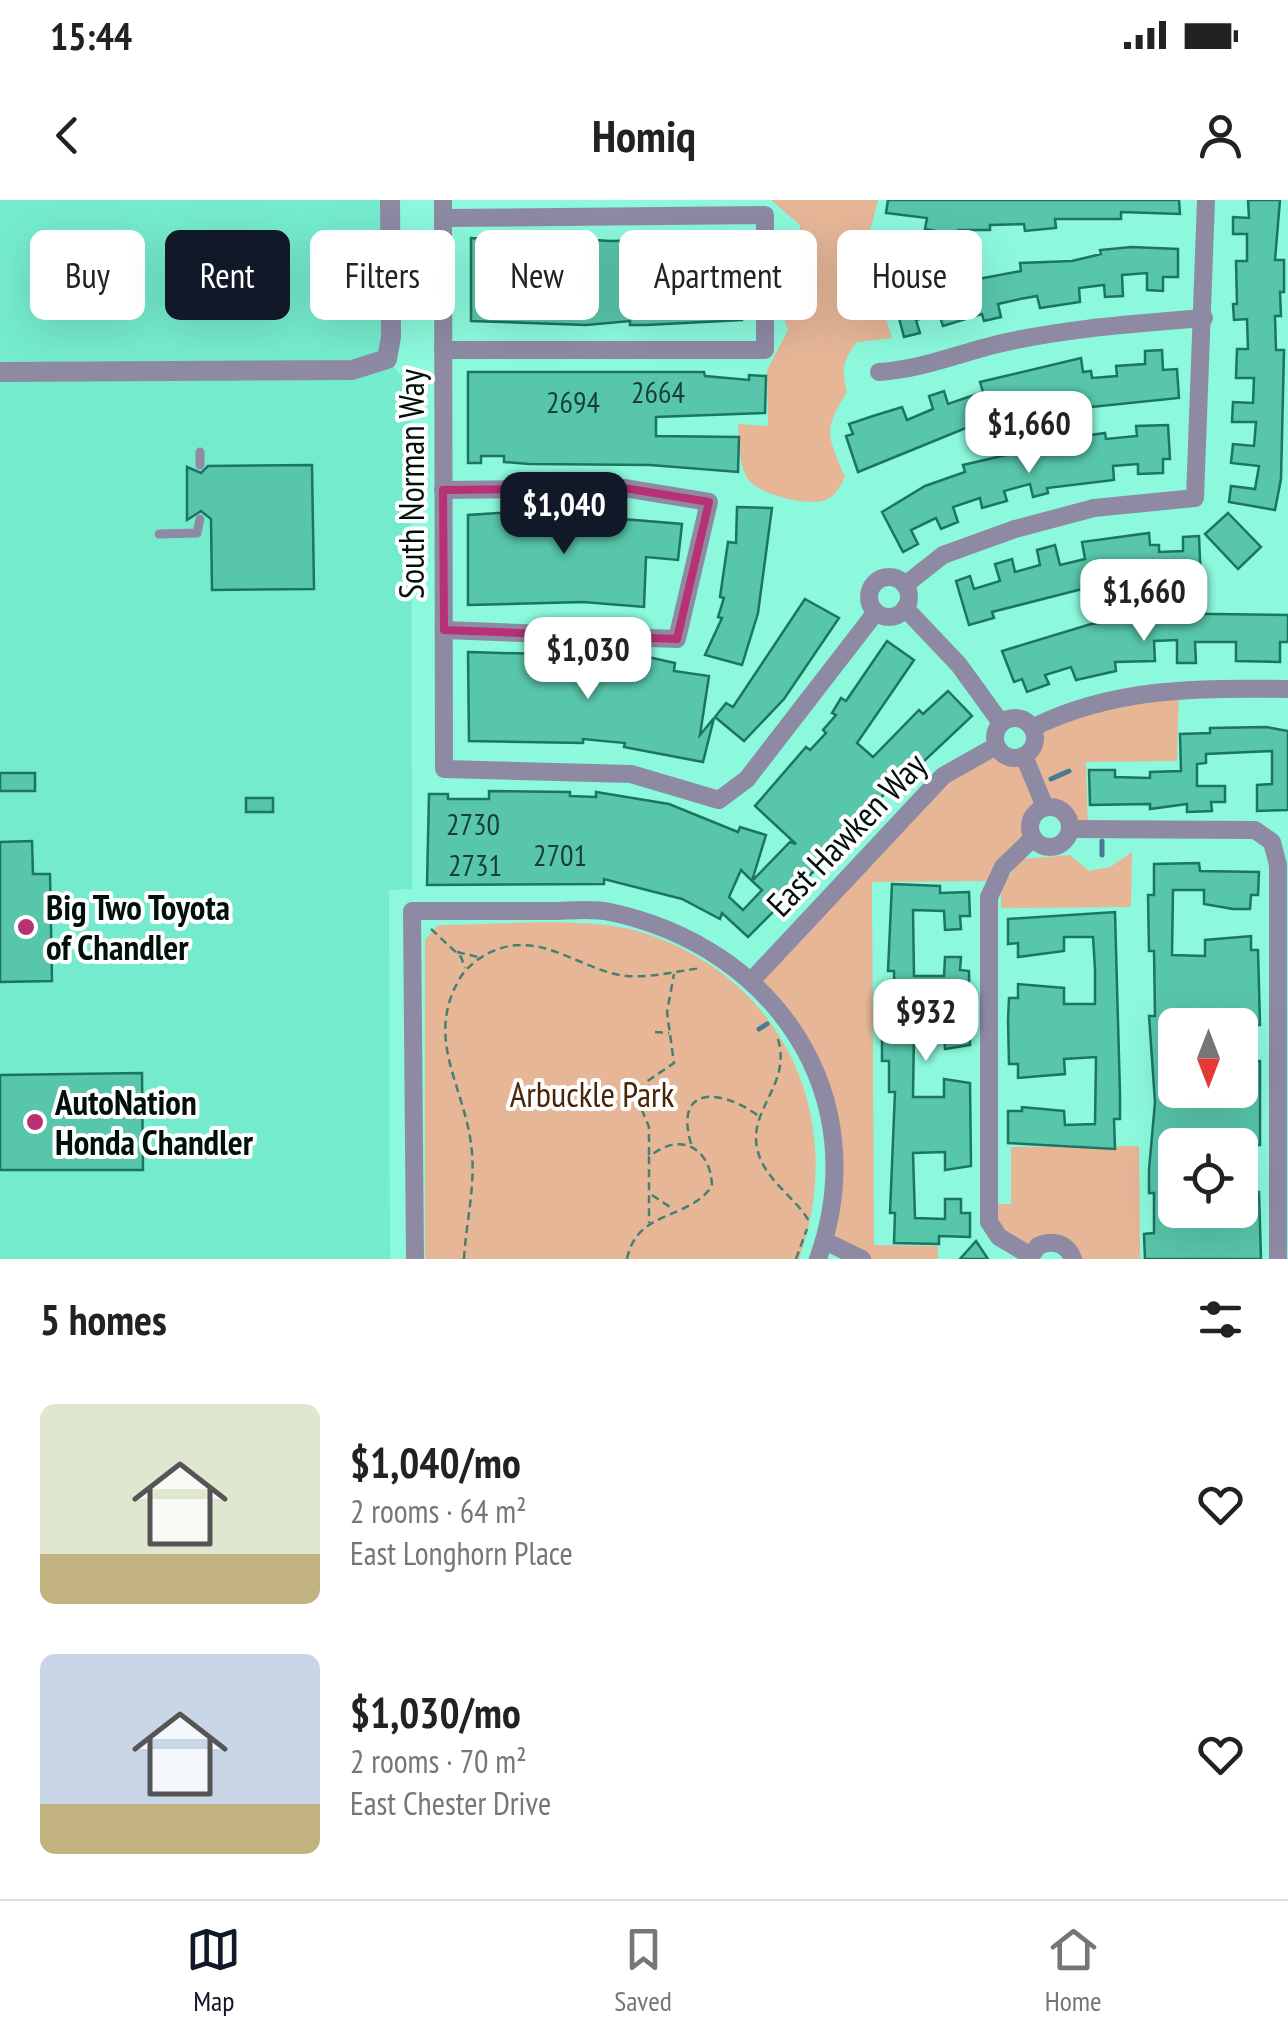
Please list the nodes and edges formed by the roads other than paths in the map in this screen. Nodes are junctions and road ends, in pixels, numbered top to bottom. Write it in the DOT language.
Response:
graph roads {
  1 [pos="390,200"];
  2 [pos="1206,200"];
  3 [pos="443,209"];
  4 [pos="1204,318"];
  5 [pos="443,350"];
  6 [pos="0,372"];
  7 [pos="879,372"];
  8 [pos="200,452"];
  9 [pos="200,466"];
  10 [pos="444,490"];
  11 [pos="200,519"];
  12 [pos="159,534"];
  13 [pos="905,585"];
  14 [pos="906,608"];
  15 [pos="876,612"];
  16 [pos="444,630"];
  17 [pos="1288,688"];
  18 [pos="1001,723"];
  19 [pos="1032,728"];
  20 [pos="996,746"];
  21 [pos="1024,756"];
  22 [pos="1045,807"];
  23 [pos="1070,829"];
  24 [pos="1033,838"];
  25 [pos="752,979"];
  26 [pos="822,1250"];
  27 [pos="1030,1257"];
  28 [pos="415,1259"];
  29 [pos="862,1259"];
  30 [pos="1074,1259"];
  31 [pos="1278,1259"];
  1 -- 6 [label="street"];
  2 -- 4 [label="street"];
  3 -- 5 [label="street, South Norman Way"];
  3 -- 5 [label="street"];
  4 -- 7 [label="street"];
  4 -- 13 [label="street"];
  5 -- 10 [label="street, South Norman Way"];
  8 -- 9 [label="lane"];
  10 -- 16 [label="street, South Norman Way"];
  10 -- 16 [label="street"];
  11 -- 12 [label="lane"];
  13 -- 14 [label="street"];
  13 -- 15 [label="street"];
  14 -- 15 [label="street"];
  14 -- 18 [label="street"];
  15 -- 16 [label="street, South Norman Way"];
  17 -- 19 [label="street"];
  18 -- 19 [label="street"];
  18 -- 20 [label="street"];
  19 -- 21 [label="street"];
  20 -- 21 [label="street"];
  20 -- 25 [label="street, East Hawken Way"];
  21 -- 22 [label="street"];
  22 -- 23 [label="street"];
  22 -- 24 [label="street"];
  23 -- 24 [label="street"];
  23 -- 31 [label="street"];
  24 -- 27 [label="street"];
  25 -- 26 [label="street"];
  25 -- 28 [label="street"];
  26 -- 29 [label="street"];
  27 -- 30 [label="street"];
}
